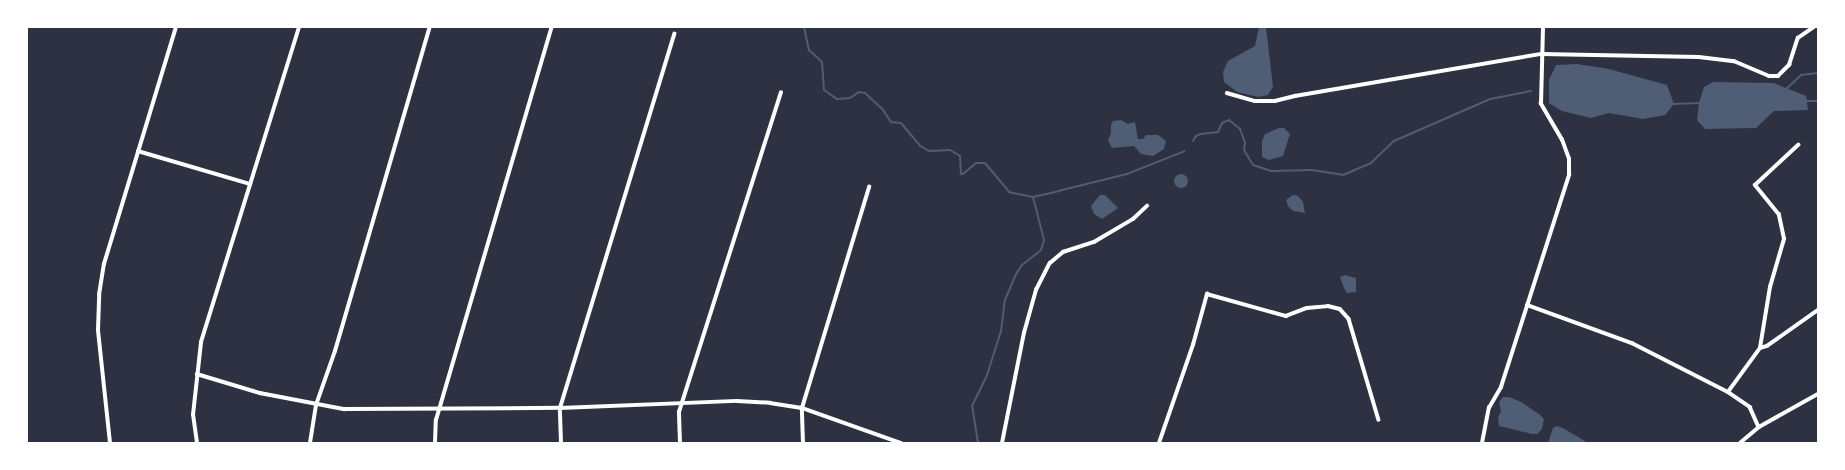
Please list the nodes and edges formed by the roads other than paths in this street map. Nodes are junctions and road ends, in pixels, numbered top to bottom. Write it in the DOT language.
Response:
graph roads {
  1 [pos="176,27"];
  2 [pos="299,27"];
  3 [pos="430,27"];
  4 [pos="552,27"];
  5 [pos="1543,27"];
  6 [pos="1814,27"];
  7 [pos="674,34"];
  8 [pos="1542,54"];
  9 [pos="781,93"];
  10 [pos="1227,93"];
  11 [pos="1798,145"];
  12 [pos="138,151"];
  13 [pos="250,184"];
  14 [pos="869,187"];
  15 [pos="1147,206"];
  16 [pos="1526,305"];
  17 [pos="1818,310"];
  18 [pos="1760,348"];
  19 [pos="197,374"];
  20 [pos="1728,392"];
  21 [pos="1818,394"];
  22 [pos="683,403"];
  23 [pos="316,405"];
  24 [pos="560,408"];
  25 [pos="802,408"];
  26 [pos="440,410"];
  27 [pos="1379,420"];
  28 [pos="1759,427"];
  29 [pos="110,443"];
  30 [pos="197,443"];
  31 [pos="310,443"];
  32 [pos="435,443"];
  33 [pos="561,443"];
  34 [pos="680,443"];
  35 [pos="803,443"];
  36 [pos="901,443"];
  37 [pos="1002,443"];
  38 [pos="1159,443"];
  39 [pos="1482,443"];
  40 [pos="1740,443"];
  1 -- 12 [label="street"];
  2 -- 13 [label="street"];
  3 -- 23 [label="street"];
  4 -- 26 [label="street"];
  5 -- 8 [label="street"];
  6 -- 8 [label="street"];
  7 -- 24 [label="street"];
  8 -- 10 [label="street"];
  8 -- 16 [label="street"];
  9 -- 22 [label="street"];
  11 -- 18 [label="street"];
  12 -- 13 [label="street"];
  12 -- 29 [label="street"];
  13 -- 19 [label="street"];
  14 -- 25 [label="street"];
  15 -- 37 [label="street"];
  16 -- 20 [label="street"];
  16 -- 39 [label="street"];
  17 -- 18 [label="street"];
  18 -- 20 [label="street"];
  19 -- 23 [label="street"];
  19 -- 30 [label="street"];
  20 -- 28 [label="street"];
  21 -- 28 [label="street"];
  22 -- 24 [label="street"];
  22 -- 25 [label="street"];
  22 -- 34 [label="street"];
  23 -- 26 [label="street"];
  23 -- 31 [label="street"];
  24 -- 26 [label="street"];
  24 -- 33 [label="street"];
  25 -- 35 [label="street"];
  25 -- 36 [label="street"];
  26 -- 32 [label="street"];
  27 -- 38 [label="street"];
  28 -- 40 [label="street"];
}
